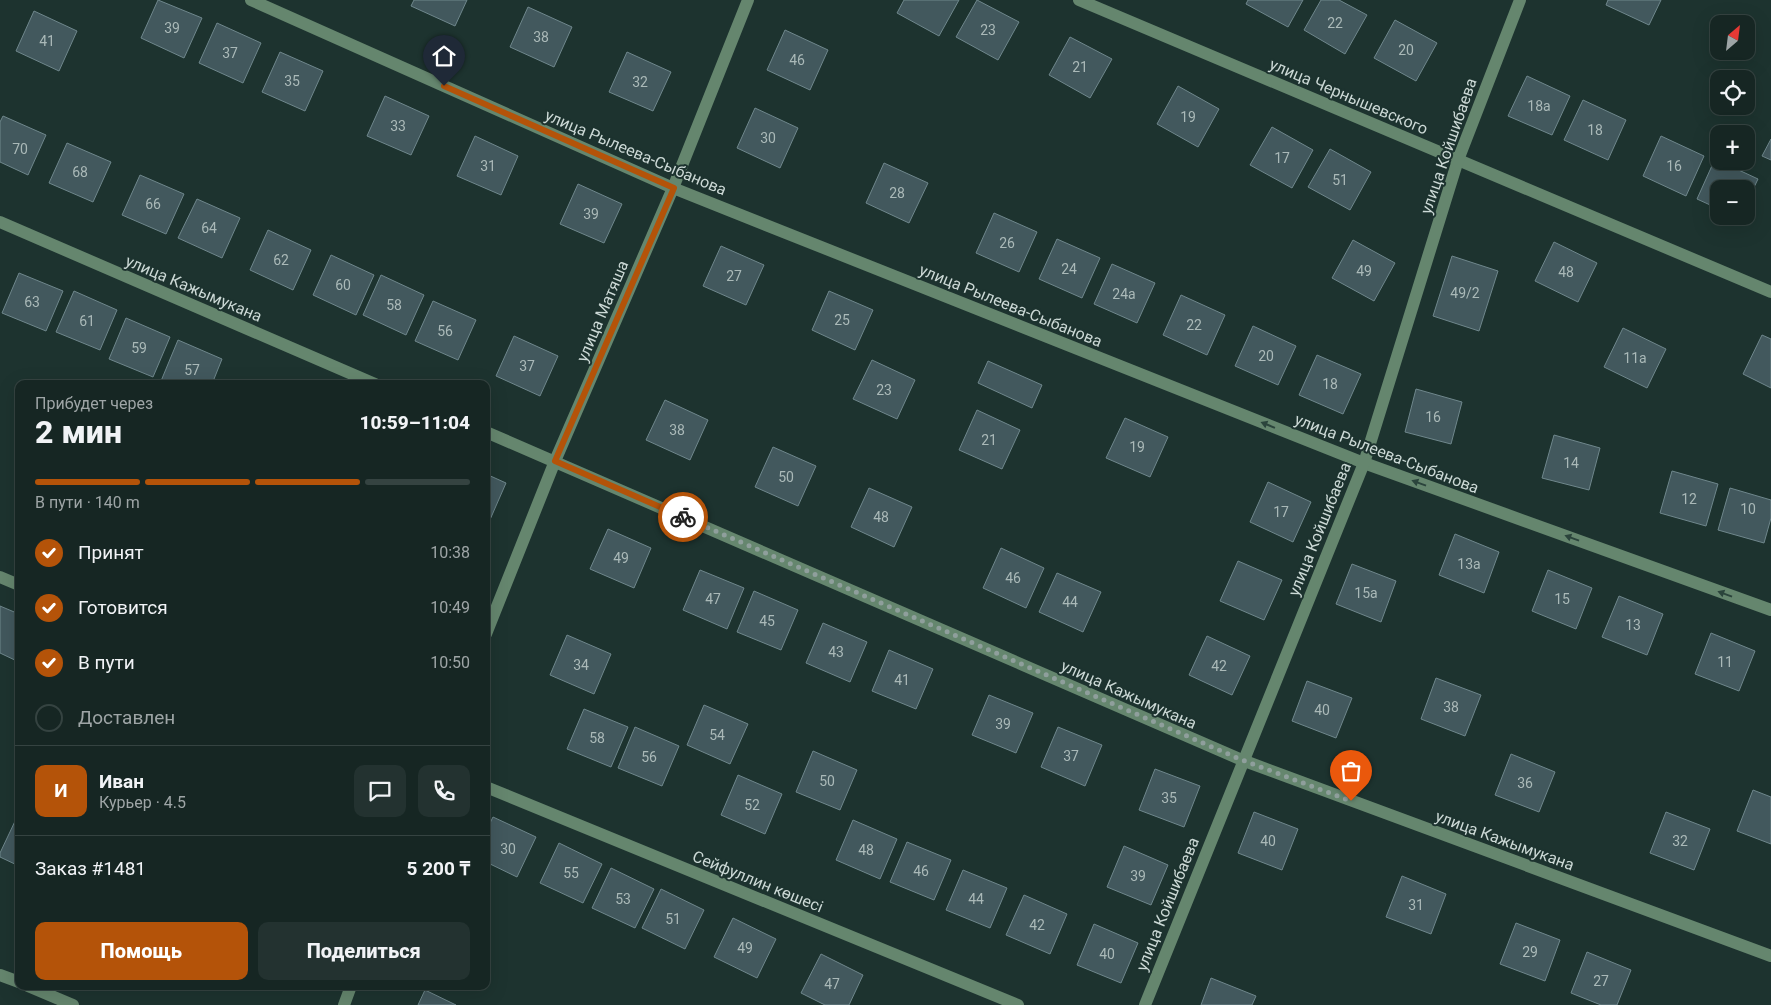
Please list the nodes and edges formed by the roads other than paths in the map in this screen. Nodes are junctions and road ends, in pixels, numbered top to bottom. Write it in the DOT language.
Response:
graph roads {
  1 [pos="250,0"];
  2 [pos="748,0"];
  3 [pos="1079,0"];
  4 [pos="1520,0"];
  5 [pos="1458,160"];
  6 [pos="674,188"];
  7 [pos="0,222"];
  8 [pos="1771,292"];
  9 [pos="366,380"];
  10 [pos="490,434"];
  11 [pos="555,461"];
  12 [pos="1364,463"];
  13 [pos="0,577"];
  14 [pos="15,583"];
  15 [pos="1771,610"];
  16 [pos="490,624"];
  17 [pos="1242,760"];
  18 [pos="490,788"];
  19 [pos="1771,956"];
  20 [pos="0,974"];
  21 [pos="15,980"];
  22 [pos="37,990"];
  23 [pos="350,990"];
  24 [pos="73,1005"];
  25 [pos="344,1005"];
  26 [pos="1018,1005"];
  27 [pos="1144,1005"];
  1 -- 6 [label="street, улица Рылеева-Сыбанова"];
  2 -- 6 [label="street, улица Матяша"];
  3 -- 5 [label="street, улица Чернышевского"];
  4 -- 5 [label="street, улица Койшибаева"];
  5 -- 8 [label="street, улица Чернышевского"];
  5 -- 12 [label="street, улица Койшибаева"];
  6 -- 11 [label="street, улица Матяша"];
  12 -- 6 [label="street, улица Рылеева-Сыбанова, one-way"];
  7 -- 9 [label="street, улица Кажымукана"];
  10 -- 11 [label="street, улица Кажымукана"];
  11 -- 16 [label="street, улица Матяша"];
  11 -- 17 [label="street, улица Кажымукана"];
  15 -- 12 [label="street, улица Рылеева-Сыбанова, one-way"];
  12 -- 17 [label="street, улица Койшибаева"];
  13 -- 14 [label="street"];
  17 -- 19 [label="street, улица Кажымукана"];
  17 -- 27 [label="street, улица Койшибаева"];
  18 -- 26 [label="street, Сейфуллин көшесі"];
  20 -- 21 [label="street"];
  22 -- 24 [label="street"];
  23 -- 25 [label="street"];
}
